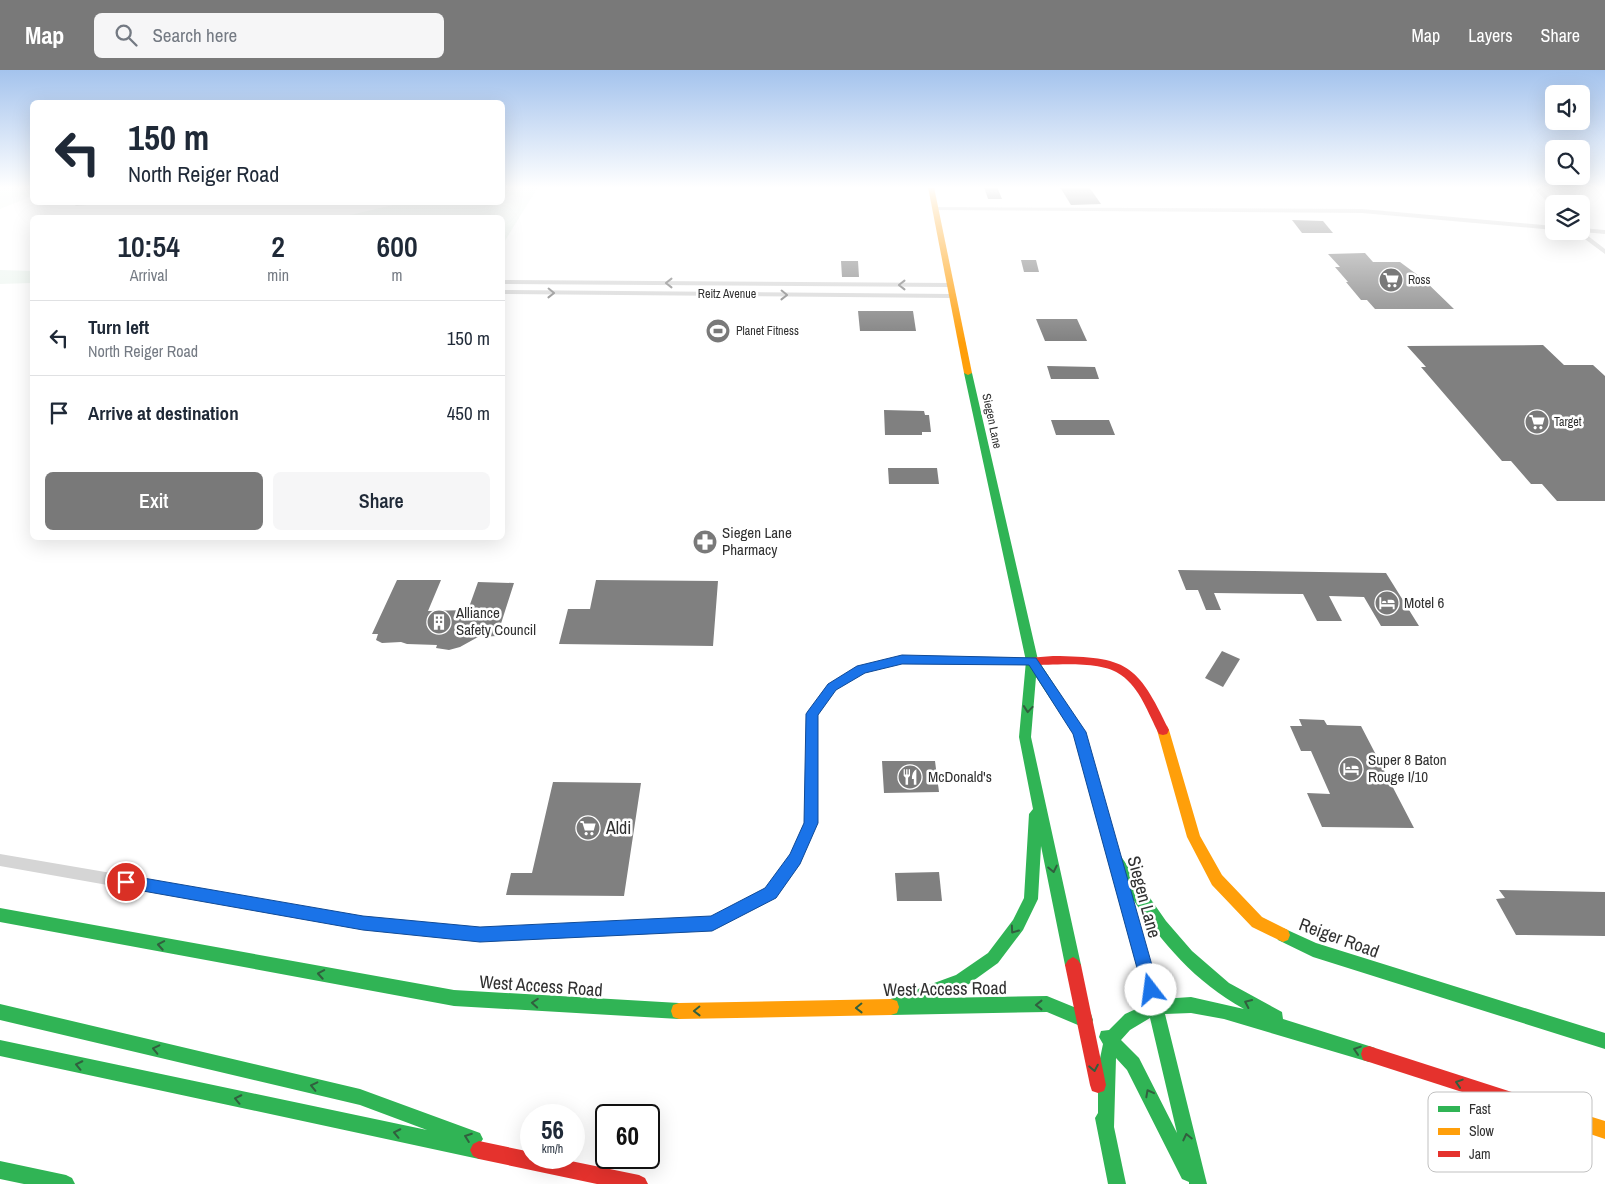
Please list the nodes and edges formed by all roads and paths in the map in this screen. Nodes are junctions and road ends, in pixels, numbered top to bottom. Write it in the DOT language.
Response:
graph roads {
  1 [pos="941,239"];
  2 [pos="1588,240"];
  3 [pos="1605,252"];
  4 [pos="505,282"];
  5 [pos="951,291"];
  6 [pos="505,292"];
  7 [pos="1032,661"];
  8 [pos="1038,798"];
  9 [pos="0,860"];
  10 [pos="1116,860"];
  11 [pos="0,915"];
  12 [pos="894,1007"];
  13 [pos="1156,1009"];
  14 [pos="0,1012"];
  15 [pos="1085,1020"];
  16 [pos="1290,1028"];
  17 [pos="1605,1041"];
  18 [pos="1112,1042"];
  19 [pos="0,1048"];
  20 [pos="1488,1092"];
  21 [pos="1592,1126"];
  22 [pos="1106,1127"];
  23 [pos="1605,1130"];
  24 [pos="520,1155"];
  25 [pos="520,1159"];
  26 [pos="566,1169"];
  27 [pos="0,1170"];
  28 [pos="0,1181"];
  29 [pos="20,1184"];
  30 [pos="66,1184"];
  31 [pos="639,1184"];
  32 [pos="1117,1184"];
  33 [pos="1193,1184"];
  34 [pos="1198,1184"];
  1 -- 5 [label="main road, Siegen Lane"];
  2 -- 3 [label="street"];
  5 -- 4 [label="street, Reitz Avenue, one-way"];
  6 -- 5 [label="street, Reitz Avenue, one-way"];
  5 -- 7 [label="main road, Siegen Lane"];
  7 -- 8 [label="main road, Siegen Lane, one-way"];
  7 -- 9 [label="street"];
  7 -- 10 [label="main road, Siegen Lane"];
  7 -- 17 [label="main road, Reiger Road"];
  8 -- 12 [label="main road, one-way"];
  8 -- 15 [label="main road, Siegen Lane, one-way"];
  10 -- 13 [label="main road, Siegen Lane"];
  16 -- 10 [label="main road, one-way"];
  12 -- 11 [label="main road, West Access Road, one-way"];
  15 -- 12 [label="main road, West Access Road, one-way"];
  13 -- 16 [label="main road"];
  13 -- 18 [label="main road"];
  34 -- 13 [label="main road, Siegen Lane, one-way"];
  24 -- 14 [label="main road, one-way"];
  15 -- 18 [label="main road, West Access Road"];
  15 -- 22 [label="main road, Siegen Lane, one-way"];
  20 -- 16 [label="main road, one-way"];
  18 -- 22 [label="main road"];
  33 -- 18 [label="main road, West Access Road, one-way"];
  25 -- 19 [label="main road, one-way"];
  23 -- 21 [label="main road, one-way"];
  22 -- 32 [label="main road, Siegen Lane"];
  26 -- 31 [label="main road"];
  27 -- 30 [label="main road"];
  28 -- 29 [label="main road"];
}
